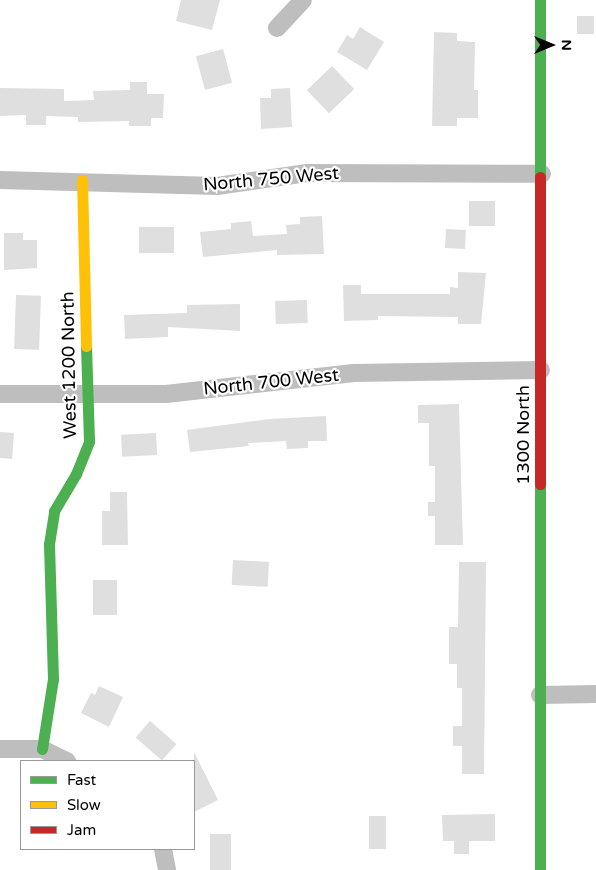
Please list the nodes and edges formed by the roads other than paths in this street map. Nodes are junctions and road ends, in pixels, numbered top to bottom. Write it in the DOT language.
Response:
graph roads {
  1 [pos="303,0"];
  2 [pos="540,0"];
  3 [pos="277,28"];
  4 [pos="542,174"];
  5 [pos="0,180"];
  6 [pos="82,180"];
  7 [pos="541,370"];
  8 [pos="0,394"];
  9 [pos="89,394"];
  10 [pos="540,694"];
  11 [pos="596,694"];
  12 [pos="0,749"];
  13 [pos="42,749"];
  14 [pos="65,760"];
  15 [pos="163,850"];
  16 [pos="167,870"];
  17 [pos="540,870"];
  1 -- 3 [label="street"];
  2 -- 4 [label="street, 1300 North"];
  4 -- 6 [label="street, North 750 West"];
  4 -- 7 [label="street, 1300 North"];
  5 -- 6 [label="street, North 750 West"];
  6 -- 9 [label="street, West 1200 North"];
  7 -- 9 [label="street, North 700 West"];
  7 -- 10 [label="street, 1300 North"];
  8 -- 9 [label="street, North 700 West"];
  9 -- 13 [label="street, West 1200 North"];
  10 -- 11 [label="street"];
  10 -- 17 [label="street, 1300 North"];
  12 -- 13 [label="street"];
  13 -- 14 [label="street"];
  15 -- 16 [label="street"];
}
